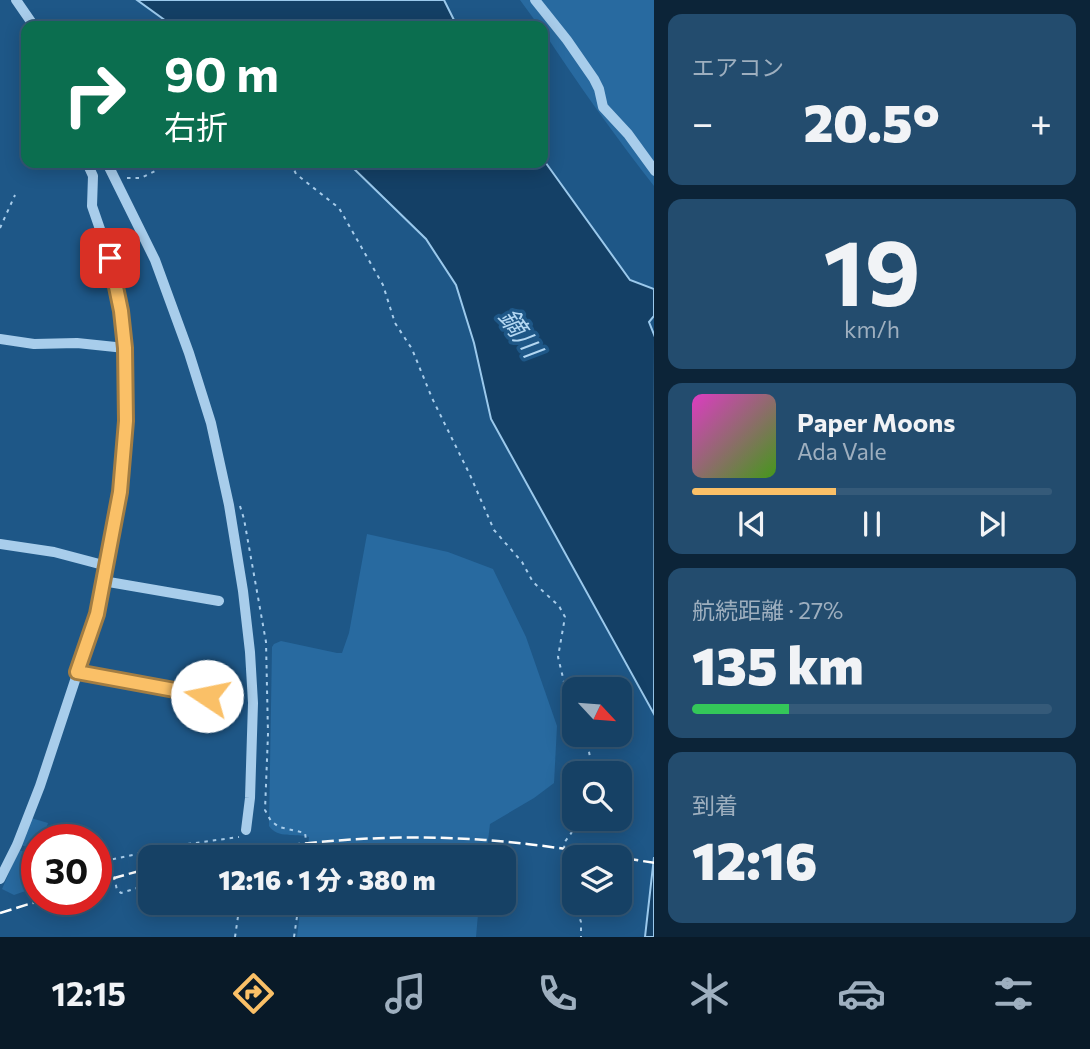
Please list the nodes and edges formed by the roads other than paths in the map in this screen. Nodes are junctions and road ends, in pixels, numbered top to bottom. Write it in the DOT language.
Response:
graph roads {
  1 [pos="16,0"];
  2 [pos="535,0"];
  3 [pos="31,21"];
  4 [pos="89,168"];
  5 [pos="109,168"];
  6 [pos="654,171"];
  7 [pos="0,339"];
  8 [pos="125,348"];
  9 [pos="0,544"];
  10 [pos="107,566"];
  11 [pos="103,581"];
  12 [pos="219,601"];
  13 [pos="77,672"];
  14 [pos="207,696"];
  15 [pos="246,830"];
  16 [pos="5,858"];
  17 [pos="0,879"];
  1 -- 3 [label="street"];
  2 -- 6 [label="street"];
  4 -- 8 [label="street"];
  5 -- 15 [label="street"];
  7 -- 8 [label="street"];
  8 -- 10 [label="street"];
  9 -- 10 [label="street"];
  10 -- 11 [label="street"];
  11 -- 12 [label="street"];
  11 -- 13 [label="street"];
  13 -- 14 [label="street"];
  13 -- 16 [label="street"];
  16 -- 17 [label="street"];
}
